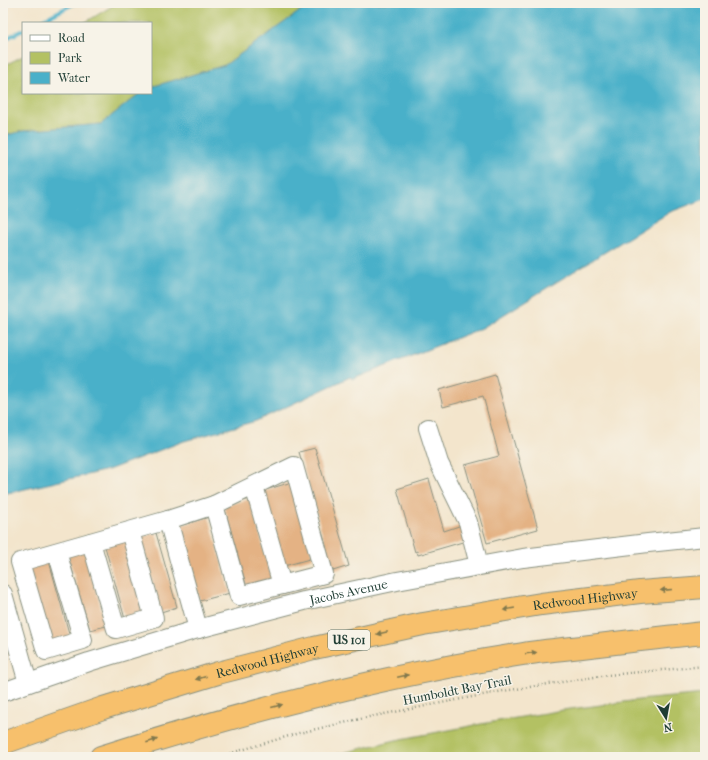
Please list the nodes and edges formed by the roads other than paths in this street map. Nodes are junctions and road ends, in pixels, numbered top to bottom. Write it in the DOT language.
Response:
graph roads {
  1 [pos="428,428"];
  2 [pos="254,486"];
  3 [pos="214,506"];
  4 [pos="168,520"];
  5 [pos="130,531"];
  6 [pos="705,538"];
  7 [pos="91,542"];
  8 [pos="57,552"];
  9 [pos="479,565"];
  10 [pos="282,585"];
  11 [pos="705,587"];
  12 [pos="3,594"];
  13 [pos="198,629"];
  14 [pos="705,633"];
  15 [pos="28,683"];
  16 [pos="3,692"];
  17 [pos="3,743"];
  18 [pos="101,757"];
  1 -- 9 [label="street"];
  2 -- 3 [label="street"];
  2 -- 10 [label="street"];
  2 -- 10 [label="street"];
  3 -- 4 [label="street"];
  3 -- 10 [label="street"];
  4 -- 5 [label="street"];
  4 -- 13 [label="street"];
  5 -- 7 [label="street"];
  5 -- 7 [label="street"];
  6 -- 9 [label="street, Jacobs Avenue"];
  7 -- 8 [label="street"];
  8 -- 8 [label="street"];
  9 -- 13 [label="street, Jacobs Avenue"];
  11 -- 17 [label="highway, Redwood Highway / US 101, one-way"];
  12 -- 15 [label="street"];
  13 -- 15 [label="street, Jacobs Avenue"];
  18 -- 14 [label="highway, one-way"];
  15 -- 16 [label="street, Jacobs Avenue"];
}
